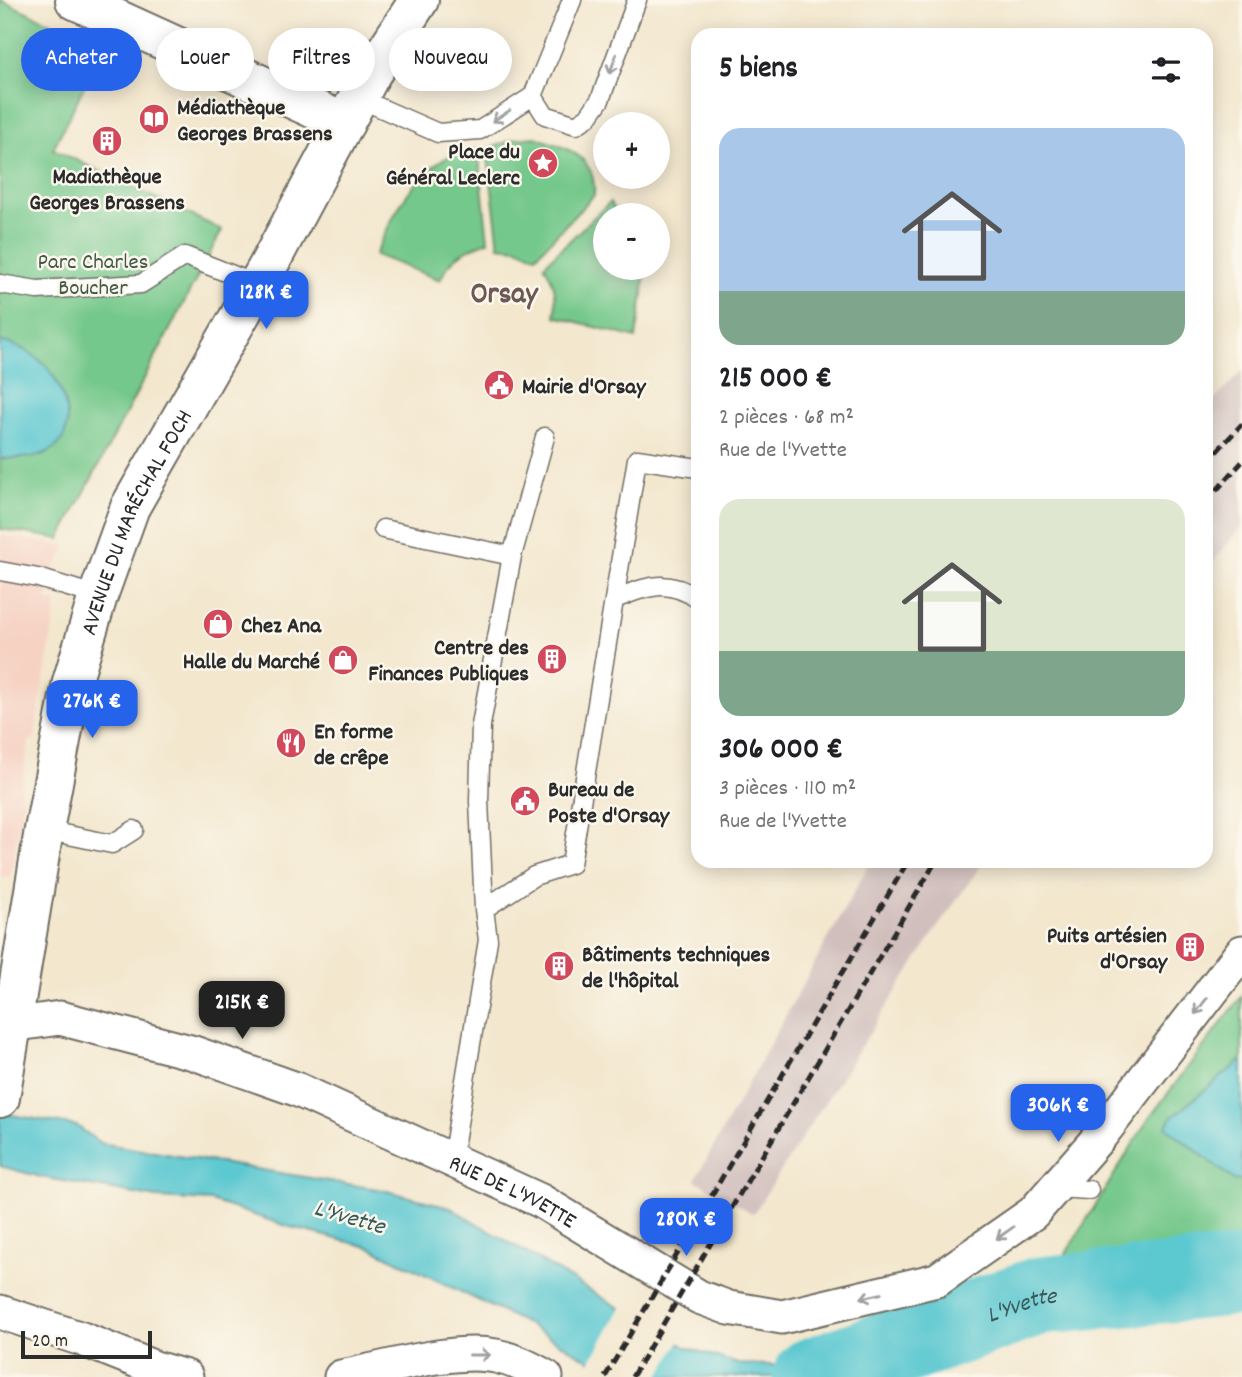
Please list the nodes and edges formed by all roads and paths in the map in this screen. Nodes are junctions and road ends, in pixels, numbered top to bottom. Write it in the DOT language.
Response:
graph roads {
  1 [pos="75,0"];
  2 [pos="419,0"];
  3 [pos="572,0"];
  4 [pos="637,0"];
  5 [pos="533,96"];
  6 [pos="351,110"];
  7 [pos="0,284"];
  8 [pos="258,285"];
  9 [pos="545,437"];
  10 [pos="691,467"];
  11 [pos="383,529"];
  12 [pos="512,556"];
  13 [pos="0,571"];
  14 [pos="691,594"];
  15 [pos="98,596"];
  16 [pos="615,599"];
  17 [pos="44,830"];
  18 [pos="134,830"];
  19 [pos="484,909"];
  20 [pos="1242,952"];
  21 [pos="6,1025"];
  22 [pos="0,1098"];
  23 [pos="452,1160"];
  24 [pos="1056,1188"];
  25 [pos="1089,1190"];
  26 [pos="0,1312"];
  27 [pos="186,1377"];
  28 [pos="341,1377"];
  29 [pos="546,1377"];
  1 -- 6 [label="main road"];
  2 -- 6 [label="main road, AVENUE DU MARÉCHAL FOCH"];
  3 -- 5 [label="lane"];
  4 -- 5 [label="lane, one-way"];
  5 -- 6 [label="lane, one-way"];
  6 -- 8 [label="main road, AVENUE DU MARÉCHAL FOCH"];
  7 -- 8 [label="lane"];
  8 -- 15 [label="main road, AVENUE DU MARÉCHAL FOCH"];
  9 -- 12 [label="lane"];
  10 -- 16 [label="lane"];
  11 -- 12 [label="lane"];
  12 -- 19 [label="lane"];
  13 -- 15 [label="lane"];
  14 -- 16 [label="lane"];
  15 -- 17 [label="main road, AVENUE DU MARÉCHAL FOCH"];
  16 -- 19 [label="lane"];
  17 -- 18 [label="lane"];
  17 -- 21 [label="main road, AVENUE DU MARÉCHAL FOCH"];
  19 -- 23 [label="lane"];
  20 -- 24 [label="street, RUE DE L'YVETTE, one-way"];
  21 -- 22 [label="main road, AVENUE DU MARÉCHAL FOCH"];
  21 -- 23 [label="street, RUE DE L'YVETTE"];
  24 -- 23 [label="street, RUE DE L'YVETTE, one-way"];
  24 -- 25 [label="lane"];
  26 -- 27 [label="street"];
  28 -- 29 [label="street, one-way"];
}
